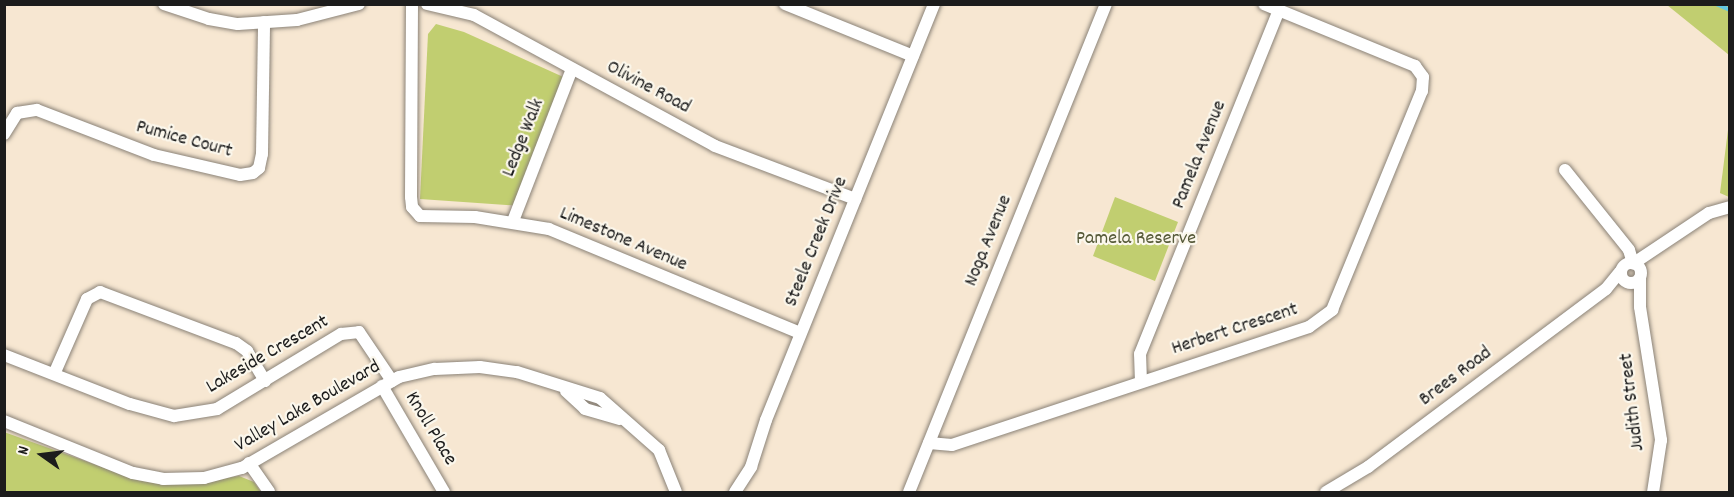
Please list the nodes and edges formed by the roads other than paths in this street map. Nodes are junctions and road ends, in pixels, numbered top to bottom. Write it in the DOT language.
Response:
graph roads {
  1 [pos="164,4"];
  2 [pos="359,4"];
  3 [pos="412,4"];
  4 [pos="428,4"];
  5 [pos="785,4"];
  6 [pos="934,4"];
  7 [pos="1106,4"];
  8 [pos="1264,4"];
  9 [pos="1279,10"];
  10 [pos="264,22"];
  11 [pos="913,56"];
  12 [pos="572,69"];
  13 [pos="4,134"];
  14 [pos="1565,170"];
  15 [pos="855,199"];
  16 [pos="1730,207"];
  17 [pos="513,221"];
  18 [pos="1631,272"];
  19 [pos="800,333"];
  20 [pos="4,355"];
  21 [pos="55,372"];
  22 [pos="265,381"];
  23 [pos="1141,382"];
  24 [pos="387,384"];
  25 [pos="4,421"];
  26 [pos="929,443"];
  27 [pos="249,464"];
  28 [pos="269,492"];
  29 [pos="444,492"];
  30 [pos="676,492"];
  31 [pos="735,492"];
  32 [pos="909,492"];
  33 [pos="1326,492"];
  34 [pos="1653,492"];
  1 -- 10 [label="street"];
  2 -- 10 [label="street"];
  3 -- 17 [label="street, Limestone Avenue"];
  4 -- 12 [label="street, Olivine Road"];
  5 -- 11 [label="street"];
  6 -- 11 [label="street, Steele Creek Drive"];
  7 -- 26 [label="street, Noga Avenue"];
  8 -- 9 [label="street"];
  9 -- 23 [label="street, Pamela Avenue"];
  9 -- 23 [label="street, Herbert Crescent"];
  10 -- 13 [label="street, Pumice Court"];
  11 -- 15 [label="street, Steele Creek Drive"];
  12 -- 15 [label="street, Olivine Road"];
  12 -- 17 [label="street, Ledge Walk"];
  14 -- 18 [label="street, Judith Street"];
  15 -- 19 [label="street, Steele Creek Drive"];
  16 -- 18 [label="street, Brees Road"];
  17 -- 19 [label="street, Limestone Avenue"];
  18 -- 33 [label="street, Brees Road"];
  18 -- 34 [label="street, Judith Street"];
  19 -- 31 [label="street, Steele Creek Drive"];
  20 -- 21 [label="street, Lakeside Crescent"];
  21 -- 22 [label="street, Lakeside Crescent"];
  21 -- 22 [label="street"];
  22 -- 24 [label="street, Lakeside Crescent"];
  23 -- 26 [label="street, Herbert Crescent"];
  24 -- 27 [label="street, Valley Lake Boulevard"];
  24 -- 29 [label="street, Knoll Place"];
  24 -- 30 [label="street, Valley Lake Boulevard"];
  25 -- 27 [label="street, Valley Lake Boulevard"];
  26 -- 32 [label="street, Noga Avenue"];
  27 -- 28 [label="street"];
}
